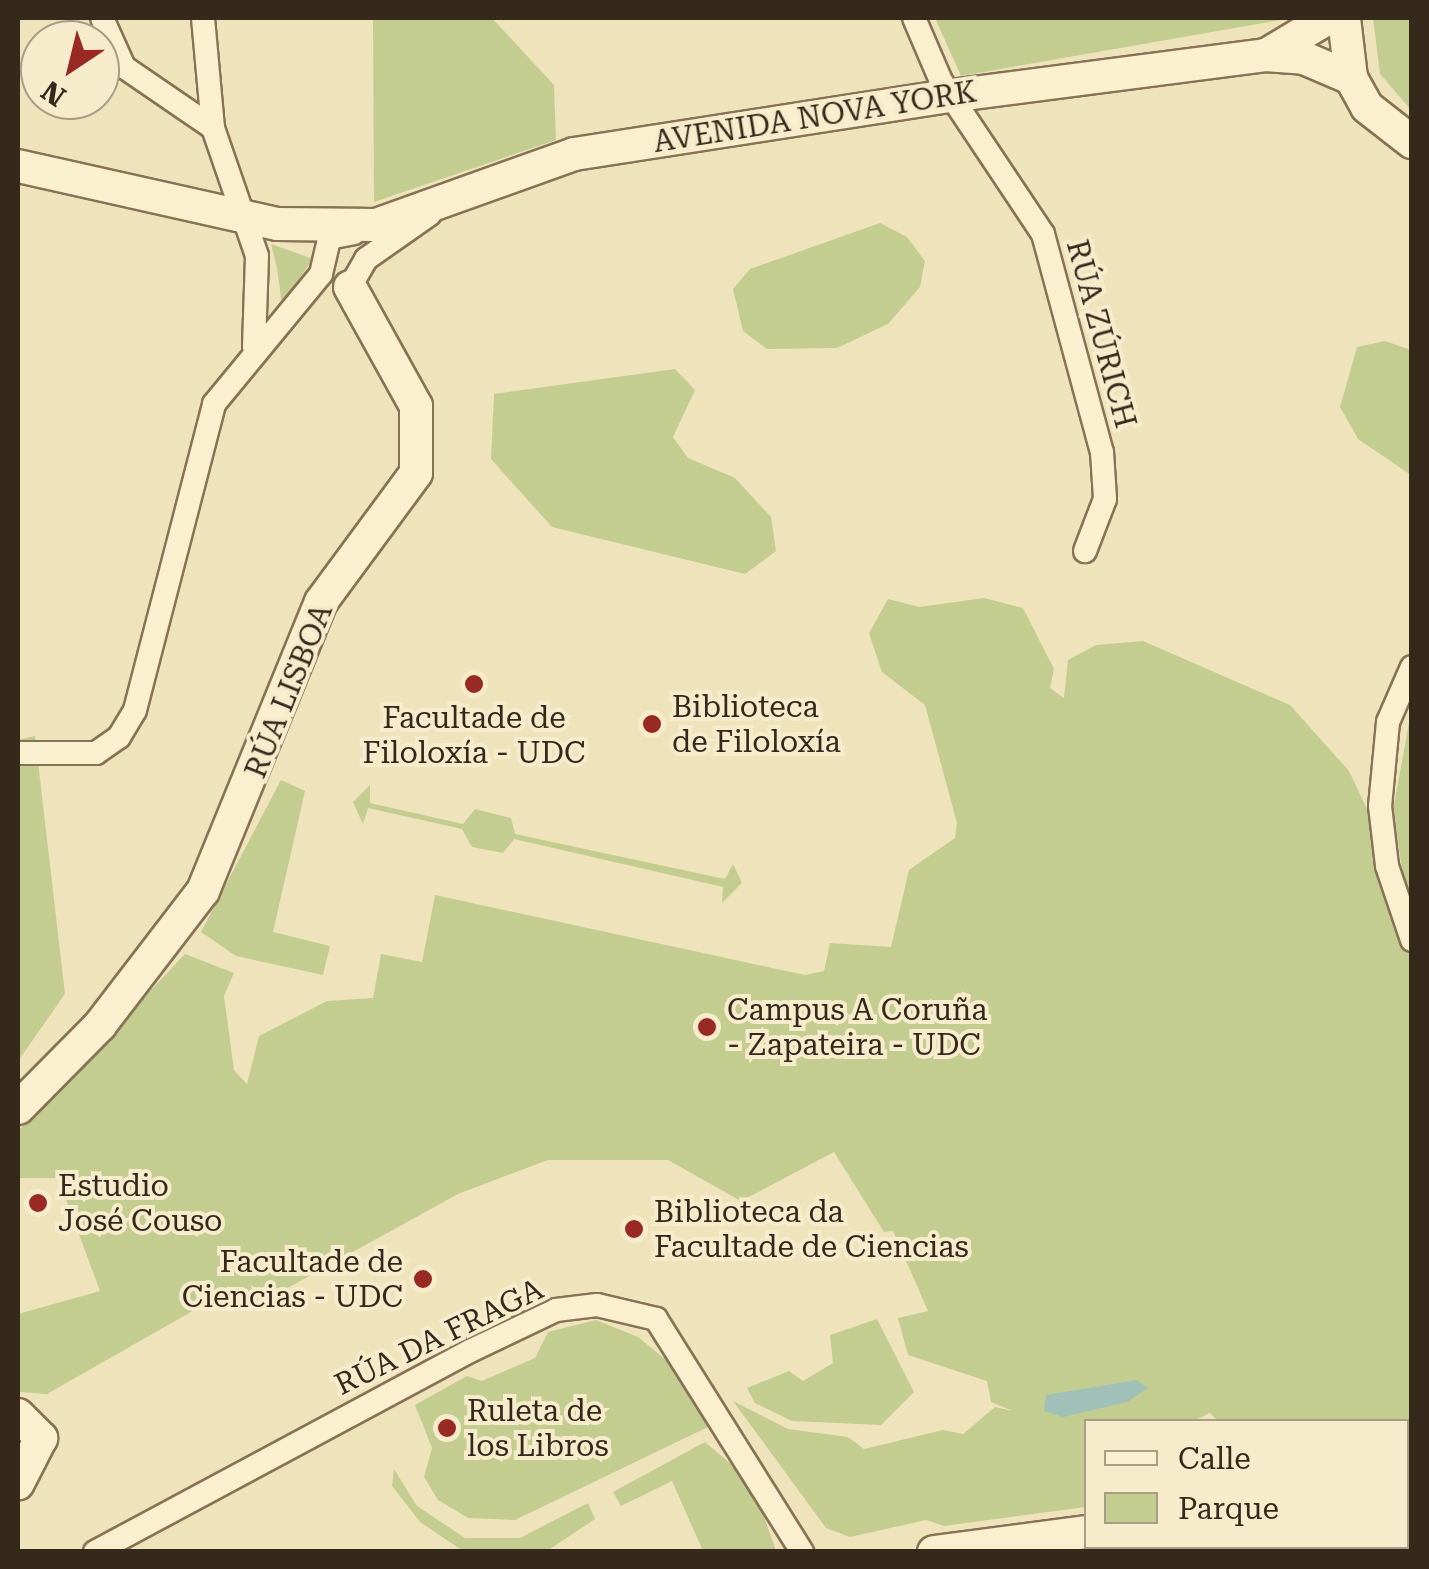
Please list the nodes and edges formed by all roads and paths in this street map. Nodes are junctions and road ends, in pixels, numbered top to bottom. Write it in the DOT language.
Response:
graph roads {
  1 [pos="102,18"];
  2 [pos="203,18"];
  3 [pos="914,18"];
  4 [pos="1328,18"];
  5 [pos="1344,18"];
  6 [pos="1265,55"];
  7 [pos="1351,78"];
  8 [pos="950,96"];
  9 [pos="213,128"];
  10 [pos="1412,142"];
  11 [pos="18,166"];
  12 [pos="435,210"];
  13 [pos="239,217"];
  14 [pos="376,225"];
  15 [pos="327,250"];
  16 [pos="350,287"];
  17 [pos="254,350"];
  18 [pos="1085,552"];
  19 [pos="1412,668"];
  20 [pos="18,753"];
  21 [pos="1412,940"];
  22 [pos="18,1108"];
  23 [pos="18,1415"];
  24 [pos="18,1483"];
  25 [pos="788,1524"];
  26 [pos="1084,1532"];
  27 [pos="95,1552"];
  28 [pos="788,1552"];
  29 [pos="802,1552"];
  30 [pos="934,1552"];
  1 -- 9 [label="street"];
  2 -- 9 [label="street"];
  3 -- 8 [label="street, RÚA ZÚRICH"];
  4 -- 6 [label="main road"];
  5 -- 7 [label="main road"];
  6 -- 7 [label="main road"];
  6 -- 8 [label="main road, AVENIDA NOVA YORK"];
  7 -- 10 [label="main road"];
  8 -- 12 [label="main road, AVENIDA NOVA YORK"];
  8 -- 18 [label="street, RÚA ZÚRICH"];
  9 -- 13 [label="street"];
  11 -- 13 [label="main road, AVENIDA NOVA YORK"];
  12 -- 14 [label="main road, AVENIDA NOVA YORK"];
  12 -- 16 [label="street"];
  13 -- 14 [label="main road, AVENIDA NOVA YORK"];
  13 -- 17 [label="street"];
  14 -- 15 [label="street, AVENIDA NOVA YORK"];
  15 -- 16 [label="street, RÚA LISBOA"];
  15 -- 17 [label="street"];
  16 -- 22 [label="main road, RÚA LISBOA"];
  17 -- 20 [label="street"];
  19 -- 21 [label="street"];
  23 -- 24 [label="main road"];
  25 -- 27 [label="street, RÚA DA FRAGA"];
  25 -- 28 [label="street"];
  25 -- 29 [label="street, RÚA DA FRAGA"];
  26 -- 30 [label="main road"];
}
